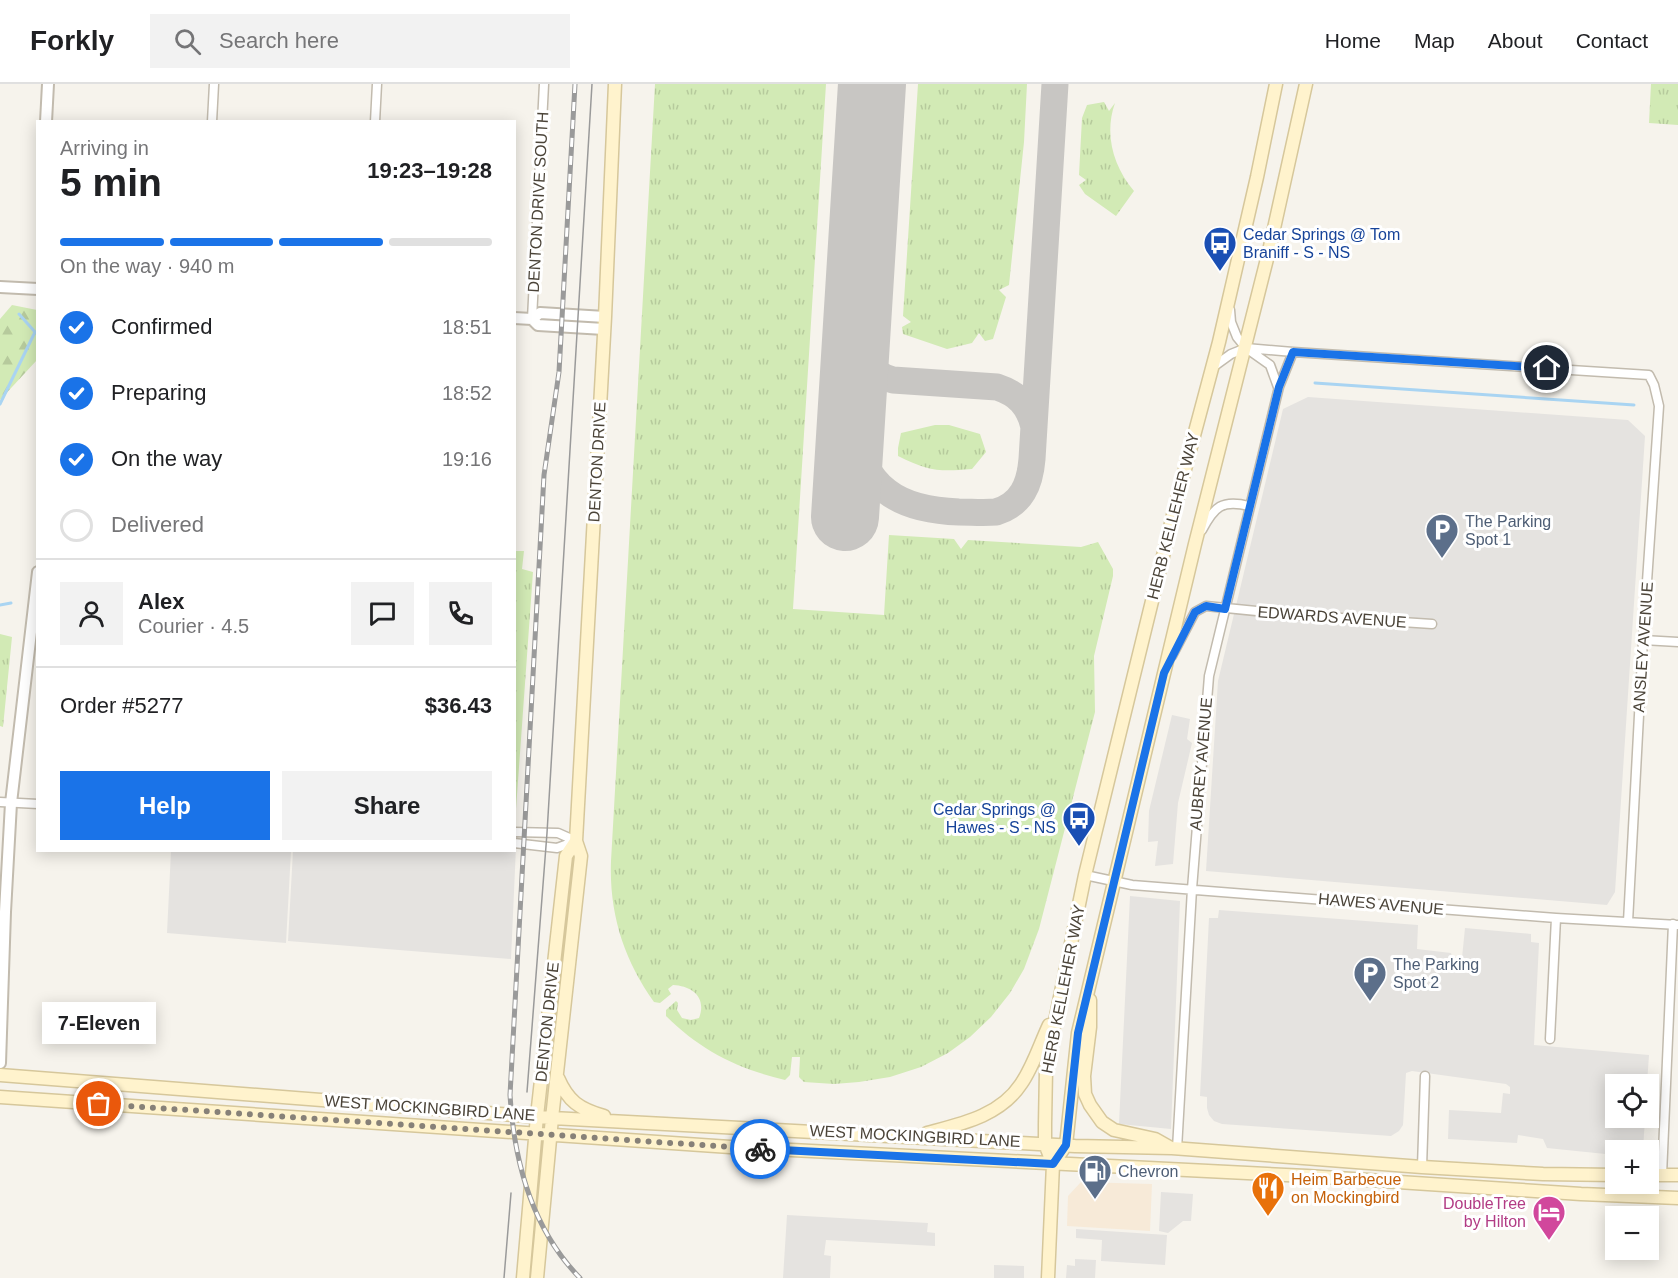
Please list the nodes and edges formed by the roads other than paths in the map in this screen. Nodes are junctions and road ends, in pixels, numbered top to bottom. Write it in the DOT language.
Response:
graph roads {
  1 [pos="48,84"];
  2 [pos="214,84"];
  3 [pos="377,84"];
  4 [pos="544,84"];
  5 [pos="615,84"];
  6 [pos="1276,84"];
  7 [pos="1306,84"];
  8 [pos="46,120"];
  9 [pos="212,120"];
  10 [pos="375,120"];
  11 [pos="0,287"];
  12 [pos="36,289"];
  13 [pos="1229,298"];
  14 [pos="516,318"];
  15 [pos="532,319"];
  16 [pos="605,323"];
  17 [pos="1246,348"];
  18 [pos="1293,352"];
  19 [pos="1211,368"];
  20 [pos="1279,387"];
  21 [pos="1249,506"];
  22 [pos="1196,544"];
  23 [pos="36,586"];
  24 [pos="1225,609"];
  25 [pos="1432,624"];
  26 [pos="1643,640"];
  27 [pos="1678,642"];
  28 [pos="1164,673"];
  29 [pos="5,802"];
  30 [pos="36,804"];
  31 [pos="516,832"];
  32 [pos="576,841"];
  33 [pos="516,843"];
  34 [pos="1085,875"];
  35 [pos="1114,881"];
  36 [pos="1192,889"];
  37 [pos="1556,918"];
  38 [pos="1628,922"];
  39 [pos="1676,924"];
  40 [pos="1088,992"];
  41 [pos="1058,1004"];
  42 [pos="1550,1039"];
  43 [pos="0,1062"];
  44 [pos="0,1075"];
  45 [pos="556,1076"];
  46 [pos="1425,1076"];
  47 [pos="169,1088"];
  48 [pos="0,1097"];
  49 [pos="360,1103"];
  50 [pos="167,1109"];
  51 [pos="537,1116"];
  52 [pos="552,1118"];
  53 [pos="620,1121"];
  54 [pos="359,1123"];
  55 [pos="732,1127"];
  56 [pos="536,1135"];
  57 [pos="551,1136"];
  58 [pos="918,1136"];
  59 [pos="1046,1144"];
  60 [pos="1066,1145"];
  61 [pos="730,1148"];
  62 [pos="1175,1148"];
  63 [pos="1308,1159"];
  64 [pos="1053,1164"];
  65 [pos="1422,1167"];
  66 [pos="1582,1175"];
  67 [pos="1605,1175"];
  68 [pos="1662,1175"];
  69 [pos="1678,1175"];
  70 [pos="1307,1176"];
  71 [pos="1422,1184"];
  72 [pos="1581,1194"];
  73 [pos="1678,1198"];
  74 [pos="523,1278"];
  75 [pos="537,1278"];
  76 [pos="1048,1278"];
  1 -- 8 [label="street"];
  2 -- 9 [label="street"];
  3 -- 10 [label="street"];
  4 -- 15 [label="street, DENTON DRIVE SOUTH"];
  5 -- 16 [label="main road, DENTON DRIVE"];
  6 -- 13 [label="main road, HERB KELLEHER WAY"];
  7 -- 17 [label="main road, HERB KELLEHER WAY"];
  11 -- 12 [label="street"];
  13 -- 17 [label="street"];
  13 -- 19 [label="main road, HERB KELLEHER WAY"];
  14 -- 15 [label="street"];
  15 -- 16 [label="street"];
  16 -- 32 [label="main road, DENTON DRIVE"];
  17 -- 18 [label="street"];
  17 -- 19 [label="street"];
  17 -- 20 [label="street"];
  17 -- 22 [label="main road, HERB KELLEHER WAY"];
  18 -- 20 [label="street, AUBREY AVENUE"];
  18 -- 26 [label="street, ANSLEY AVENUE"];
  19 -- 34 [label="main road, HERB KELLEHER WAY"];
  20 -- 21 [label="street, AUBREY AVENUE"];
  21 -- 22 [label="street"];
  21 -- 24 [label="street, AUBREY AVENUE"];
  22 -- 28 [label="main road, HERB KELLEHER WAY"];
  23 -- 29 [label="street"];
  24 -- 25 [label="street, EDWARDS AVENUE"];
  24 -- 28 [label="street, EDWARDS AVENUE"];
  24 -- 36 [label="street, AUBREY AVENUE"];
  26 -- 27 [label="street"];
  26 -- 38 [label="street, ANSLEY AVENUE"];
  28 -- 35 [label="main road, HERB KELLEHER WAY"];
  29 -- 30 [label="street"];
  29 -- 43 [label="street"];
  31 -- 32 [label="street"];
  32 -- 33 [label="street"];
  32 -- 45 [label="main road, DENTON DRIVE"];
  32 -- 51 [label="main road, DENTON DRIVE"];
  34 -- 35 [label="street, HAWES AVENUE"];
  34 -- 41 [label="main road, HERB KELLEHER WAY"];
  35 -- 36 [label="street, HAWES AVENUE"];
  35 -- 40 [label="main road, HERB KELLEHER WAY"];
  36 -- 37 [label="street, HAWES AVENUE"];
  36 -- 62 [label="street, AUBREY AVENUE"];
  37 -- 38 [label="street, HAWES AVENUE"];
  37 -- 42 [label="street"];
  38 -- 39 [label="street, HAWES AVENUE"];
  39 -- 68 [label="street"];
  40 -- 60 [label="main road, HERB KELLEHER WAY"];
  40 -- 62 [label="main road"];
  41 -- 58 [label="main road"];
  41 -- 59 [label="main road, HERB KELLEHER WAY"];
  44 -- 47 [label="main road, WEST MOCKINGBIRD LANE"];
  45 -- 52 [label="main road, DENTON DRIVE"];
  45 -- 53 [label="main road"];
  46 -- 65 [label="street"];
  47 -- 49 [label="main road, WEST MOCKINGBIRD LANE"];
  47 -- 50 [label="main road"];
  48 -- 50 [label="main road, WEST MOCKINGBIRD LANE"];
  49 -- 51 [label="main road, WEST MOCKINGBIRD LANE"];
  49 -- 54 [label="main road"];
  50 -- 54 [label="main road, WEST MOCKINGBIRD LANE"];
  51 -- 52 [label="main road, WEST MOCKINGBIRD LANE"];
  51 -- 56 [label="main road, DENTON DRIVE"];
  52 -- 53 [label="main road, WEST MOCKINGBIRD LANE"];
  52 -- 57 [label="main road, DENTON DRIVE"];
  53 -- 55 [label="main road, WEST MOCKINGBIRD LANE"];
  54 -- 56 [label="main road, WEST MOCKINGBIRD LANE"];
  55 -- 58 [label="main road, WEST MOCKINGBIRD LANE"];
  55 -- 61 [label="main road"];
  56 -- 57 [label="main road, WEST MOCKINGBIRD LANE"];
  56 -- 74 [label="main road, DENTON DRIVE"];
  57 -- 61 [label="main road, WEST MOCKINGBIRD LANE"];
  57 -- 75 [label="main road, DENTON DRIVE"];
  58 -- 59 [label="main road, WEST MOCKINGBIRD LANE"];
  59 -- 60 [label="main road, WEST MOCKINGBIRD LANE"];
  59 -- 64 [label="main road, HERB KELLEHER WAY"];
  60 -- 62 [label="main road, WEST MOCKINGBIRD LANE"];
  60 -- 64 [label="main road, HERB KELLEHER WAY"];
  61 -- 64 [label="main road, WEST MOCKINGBIRD LANE"];
  62 -- 63 [label="main road, WEST MOCKINGBIRD LANE"];
  63 -- 65 [label="main road, WEST MOCKINGBIRD LANE"];
  63 -- 70 [label="main road"];
  64 -- 70 [label="main road, WEST MOCKINGBIRD LANE"];
  64 -- 76 [label="main road"];
  65 -- 66 [label="main road, WEST MOCKINGBIRD LANE"];
  65 -- 71 [label="main road"];
  66 -- 67 [label="main road, WEST MOCKINGBIRD LANE"];
  66 -- 72 [label="main road"];
  68 -- 69 [label="main road"];
  70 -- 71 [label="main road, WEST MOCKINGBIRD LANE"];
  71 -- 72 [label="main road, WEST MOCKINGBIRD LANE"];
  72 -- 73 [label="main road, WEST MOCKINGBIRD LANE"];
}
